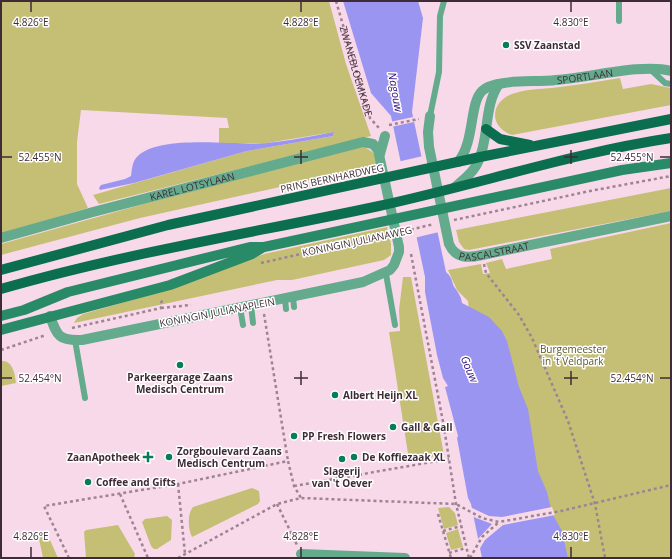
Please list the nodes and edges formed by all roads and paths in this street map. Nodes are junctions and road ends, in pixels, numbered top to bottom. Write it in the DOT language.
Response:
graph roads {
  1 [pos="336,1"];
  2 [pos="444,1"];
  3 [pos="619,1"];
  4 [pos="619,21"];
  5 [pos="650,68"];
  6 [pos="671,71"];
  7 [pos="499,84"];
  8 [pos="671,84"];
  9 [pos="430,116"];
  10 [pos="671,119"];
  11 [pos="414,120"];
  12 [pos="391,125"];
  13 [pos="486,129"];
  14 [pos="385,136"];
  15 [pos="671,138"];
  16 [pos="536,146"];
  17 [pos="380,154"];
  18 [pos="480,157"];
  19 [pos="454,163"];
  20 [pos="671,163"];
  21 [pos="671,176"];
  22 [pos="455,188"];
  23 [pos="671,216"];
  24 [pos="447,222"];
  25 [pos="439,223"];
  26 [pos="402,232"];
  27 [pos="386,235"];
  28 [pos="1,238"];
  29 [pos="264,247"];
  30 [pos="482,255"];
  31 [pos="260,263"];
  32 [pos="412,264"];
  33 [pos="1,270"];
  34 [pos="386,274"];
  35 [pos="1,289"];
  36 [pos="168,297"];
  37 [pos="45,301"];
  38 [pos="262,303"];
  39 [pos="251,305"];
  40 [pos="240,307"];
  41 [pos="1,316"];
  42 [pos="50,316"];
  43 [pos="253,323"];
  44 [pos="243,325"];
  45 [pos="395,325"];
  46 [pos="1,330"];
  47 [pos="56,332"];
  48 [pos="75,340"];
  49 [pos="1,350"];
  50 [pos="85,398"];
  51 [pos="449,460"];
  52 [pos="288,461"];
  53 [pos="178,484"];
  54 [pos="671,485"];
  55 [pos="294,486"];
  56 [pos="120,494"];
  57 [pos="301,498"];
  58 [pos="277,504"];
  59 [pos="456,504"];
  60 [pos="595,504"];
  61 [pos="438,514"];
  62 [pos="499,522"];
  63 [pos="461,526"];
  64 [pos="443,531"];
  65 [pos="466,548"];
  66 [pos="449,553"];
  67 [pos="185,554"];
  68 [pos="301,554"];
  69 [pos="69,558"];
  70 [pos="148,558"];
  71 [pos="178,558"];
  72 [pos="404,558"];
  73 [pos="451,558"];
  74 [pos="469,558"];
  75 [pos="605,558"];
  1 -- 14 [label="path, ZWANEBLOEMKADE"];
  2 -- 9 [label="lane"];
  3 -- 4 [label="lane"];
  5 -- 6 [label="street, SPORTLAAN"];
  5 -- 7 [label="street, SPORTLAAN"];
  5 -- 8 [label="lane"];
  7 -- 13 [label="street"];
  7 -- 19 [label="street, SPORTLAAN"];
  9 -- 30 [label="street, PASCALSTRAAT"];
  10 -- 16 [label="main road, PRINS BERNHARDWEG"];
  11 -- 12 [label="path"];
  13 -- 16 [label="main road"];
  13 -- 18 [label="street"];
  14 -- 17 [label="street"];
  15 -- 22 [label="main road"];
  16 -- 18 [label="main road, PRINS BERNHARDWEG"];
  17 -- 28 [label="street, KAREL LOTSYLAAN"];
  17 -- 34 [label="street, KONINGIN JULIANAPLEIN"];
  18 -- 19 [label="main road, PRINS BERNHARDWEG"];
  18 -- 22 [label="street"];
  19 -- 33 [label="main road, PRINS BERNHARDWEG"];
  20 -- 29 [label="main road, KONINGIN JULIANAWEG"];
  21 -- 24 [label="path"];
  22 -- 35 [label="main road"];
  23 -- 30 [label="street, PASCALSTRAAT"];
  25 -- 26 [label="path, KONINGIN JULIANAWEG"];
  27 -- 31 [label="path, KONINGIN JULIANAWEG"];
  29 -- 37 [label="main road, KONINGIN JULIANAWEG"];
  29 -- 42 [label="main road, KONINGIN JULIANAWEG"];
  30 -- 60 [label="path"];
  32 -- 51 [label="path"];
  34 -- 38 [label="street, KONINGIN JULIANAPLEIN"];
  34 -- 45 [label="lane"];
  36 -- 47 [label="path"];
  37 -- 41 [label="main road, KONINGIN JULIANAWEG"];
  37 -- 42 [label="main road"];
  38 -- 39 [label="street, KONINGIN JULIANAPLEIN"];
  38 -- 52 [label="path"];
  39 -- 40 [label="street, KONINGIN JULIANAPLEIN"];
  39 -- 43 [label="lane"];
  40 -- 44 [label="lane"];
  40 -- 48 [label="street, KONINGIN JULIANAPLEIN"];
  42 -- 46 [label="main road, KONINGIN JULIANAWEG"];
  42 -- 47 [label="street"];
  47 -- 48 [label="street"];
  47 -- 49 [label="path"];
  48 -- 50 [label="lane"];
  51 -- 55 [label="path"];
  51 -- 59 [label="path"];
  52 -- 53 [label="path"];
  52 -- 55 [label="path"];
  53 -- 56 [label="path"];
  53 -- 67 [label="path"];
  54 -- 60 [label="path"];
  55 -- 57 [label="path"];
  56 -- 69 [label="path"];
  56 -- 70 [label="path"];
  57 -- 58 [label="path"];
  57 -- 59 [label="path"];
  58 -- 67 [label="path"];
  58 -- 68 [label="path"];
  59 -- 62 [label="path"];
  59 -- 63 [label="path"];
  60 -- 62 [label="path"];
  60 -- 75 [label="path"];
  61 -- 64 [label="path"];
  62 -- 74 [label="path"];
  63 -- 64 [label="path"];
  63 -- 65 [label="path"];
  64 -- 66 [label="path"];
  65 -- 66 [label="path"];
  65 -- 74 [label="path"];
  66 -- 73 [label="path"];
  67 -- 71 [label="path"];
  68 -- 72 [label="street"];
}
